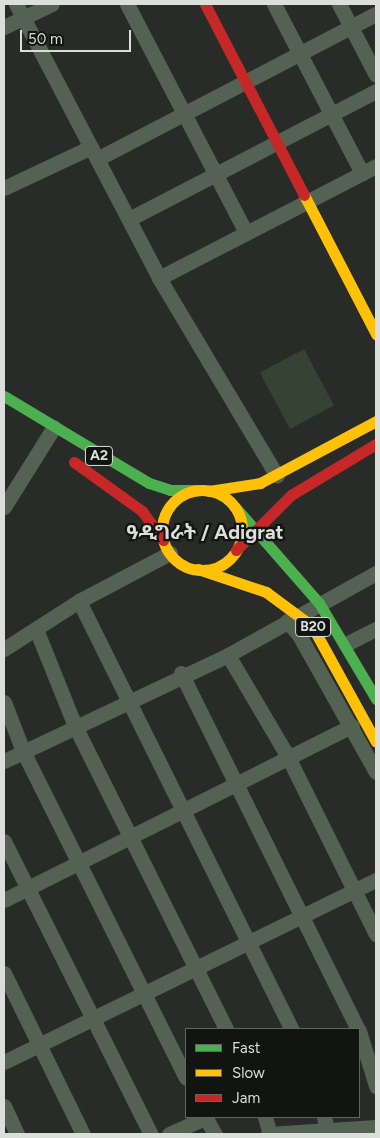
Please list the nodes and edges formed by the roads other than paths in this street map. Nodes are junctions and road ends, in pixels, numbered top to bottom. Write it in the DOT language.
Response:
graph roads {
  1 [pos="16,4"];
  2 [pos="52,4"];
  3 [pos="127,4"];
  4 [pos="205,4"];
  5 [pos="274,4"];
  6 [pos="339,4"];
  7 [pos="376,14"];
  8 [pos="24,18"];
  9 [pos="351,27"];
  10 [pos="4,28"];
  11 [pos="300,54"];
  12 [pos="376,75"];
  13 [pos="246,82"];
  14 [pos="376,91"];
  15 [pos="184,114"];
  16 [pos="332,114"];
  17 [pos="277,142"];
  18 [pos="94,153"];
  19 [pos="376,166"];
  20 [pos="362,173"];
  21 [pos="216,174"];
  22 [pos="4,188"];
  23 [pos="308,201"];
  24 [pos="129,219"];
  25 [pos="246,233"];
  26 [pos="159,278"];
  27 [pos="376,334"];
  28 [pos="4,396"];
  29 [pos="376,421"];
  30 [pos="54,427"];
  31 [pos="39,440"];
  32 [pos="376,444"];
  33 [pos="277,476"];
  34 [pos="8,485"];
  35 [pos="206,490"];
  36 [pos="4,507"];
  37 [pos="235,507"];
  38 [pos="256,529"];
  39 [pos="166,546"];
  40 [pos="236,550"];
  41 [pos="198,569"];
  42 [pos="376,573"];
  43 [pos="79,600"];
  44 [pos="319,602"];
  45 [pos="293,618"];
  46 [pos="36,629"];
  47 [pos="376,629"];
  48 [pos="346,644"];
  49 [pos="4,648"];
  50 [pos="228,655"];
  51 [pos="180,673"];
  52 [pos="376,699"];
  53 [pos="127,700"];
  54 [pos="4,702"];
  55 [pos="75,726"];
  56 [pos="352,726"];
  57 [pos="376,742"];
  58 [pos="23,751"];
  59 [pos="288,757"];
  60 [pos="4,761"];
  61 [pos="376,772"];
  62 [pos="236,784"];
  63 [pos="182,810"];
  64 [pos="130,837"];
  65 [pos="4,841"];
  66 [pos="79,862"];
  67 [pos="376,880"];
  68 [pos="27,888"];
  69 [pos="354,889"];
  70 [pos="4,900"];
  71 [pos="301,915"];
  72 [pos="376,934"];
  73 [pos="247,942"];
  74 [pos="196,967"];
  75 [pos="4,973"];
  76 [pos="144,993"];
  77 [pos="92,1019"];
  78 [pos="226,1028"];
  79 [pos="290,1028"];
  80 [pos="358,1028"];
  81 [pos="363,1038"];
  82 [pos="39,1045"];
  83 [pos="4,1062"];
  84 [pos="185,1076"];
  85 [pos="376,1086"];
  86 [pos="4,1106"];
  87 [pos="204,1118"];
  88 [pos="207,1118"];
  89 [pos="265,1118"];
  90 [pos="327,1127"];
  91 [pos="376,1127"];
  92 [pos="17,1134"];
  93 [pos="83,1134"];
  94 [pos="150,1134"];
  95 [pos="169,1134"];
  96 [pos="215,1134"];
  97 [pos="270,1134"];
  1 -- 8 [label="street"];
  2 -- 8 [label="street"];
  3 -- 15 [label="street"];
  4 -- 13 [label="main road"];
  5 -- 11 [label="street"];
  6 -- 9 [label="street"];
  7 -- 9 [label="street"];
  8 -- 10 [label="street"];
  8 -- 18 [label="street"];
  9 -- 11 [label="street"];
  9 -- 12 [label="street"];
  11 -- 13 [label="street"];
  11 -- 16 [label="street"];
  13 -- 15 [label="street"];
  13 -- 17 [label="main road"];
  14 -- 16 [label="street"];
  15 -- 18 [label="street"];
  15 -- 21 [label="street"];
  16 -- 17 [label="street"];
  16 -- 20 [label="street"];
  17 -- 21 [label="street"];
  17 -- 23 [label="main road"];
  18 -- 22 [label="street"];
  18 -- 24 [label="street"];
  19 -- 20 [label="street"];
  20 -- 23 [label="street"];
  21 -- 24 [label="street"];
  21 -- 25 [label="street"];
  23 -- 25 [label="street"];
  23 -- 27 [label="main road"];
  24 -- 26 [label="street"];
  25 -- 26 [label="street"];
  26 -- 33 [label="street"];
  28 -- 30 [label="main road, A2"];
  29 -- 33 [label="main road, A2"];
  30 -- 31 [label="street"];
  30 -- 35 [label="main road, A2"];
  31 -- 34 [label="street"];
  31 -- 39 [label="main road, A2"];
  32 -- 38 [label="main road"];
  33 -- 35 [label="main road, A2"];
  34 -- 36 [label="street"];
  35 -- 37 [label="main road"];
  35 -- 39 [label="main road, A2"];
  37 -- 38 [label="main road, B20"];
  37 -- 40 [label="main road"];
  38 -- 40 [label="main road"];
  38 -- 44 [label="main road, B20"];
  39 -- 41 [label="main road, A2"];
  39 -- 43 [label="street"];
  40 -- 41 [label="main road"];
  41 -- 45 [label="main road, B20"];
  42 -- 44 [label="street"];
  43 -- 46 [label="street"];
  43 -- 53 [label="street"];
  44 -- 45 [label="street"];
  44 -- 48 [label="main road, B20"];
  45 -- 50 [label="street"];
  45 -- 56 [label="street"];
  45 -- 57 [label="main road, B20"];
  46 -- 49 [label="street"];
  46 -- 55 [label="street"];
  47 -- 48 [label="street"];
  48 -- 52 [label="main road, B20"];
  50 -- 51 [label="street"];
  50 -- 59 [label="street"];
  51 -- 53 [label="street"];
  51 -- 62 [label="street"];
  53 -- 55 [label="street"];
  53 -- 63 [label="street"];
  54 -- 58 [label="street"];
  55 -- 58 [label="street"];
  55 -- 64 [label="street"];
  56 -- 59 [label="street"];
  56 -- 61 [label="street"];
  58 -- 60 [label="street"];
  58 -- 66 [label="street"];
  59 -- 62 [label="street"];
  59 -- 69 [label="street"];
  62 -- 63 [label="street"];
  62 -- 71 [label="street"];
  63 -- 64 [label="street"];
  63 -- 73 [label="street"];
  64 -- 66 [label="street"];
  64 -- 74 [label="street"];
  65 -- 68 [label="street"];
  66 -- 68 [label="street"];
  66 -- 76 [label="street"];
  67 -- 69 [label="street"];
  68 -- 70 [label="street"];
  68 -- 77 [label="street"];
  69 -- 71 [label="street"];
  69 -- 72 [label="street"];
  71 -- 73 [label="street"];
  71 -- 80 [label="street"];
  73 -- 74 [label="street"];
  73 -- 79 [label="street"];
  74 -- 76 [label="street"];
  74 -- 78 [label="street"];
  75 -- 82 [label="street"];
  76 -- 77 [label="street"];
  76 -- 84 [label="street"];
  77 -- 82 [label="street"];
  77 -- 94 [label="street"];
  81 -- 85 [label="street"];
  82 -- 83 [label="street"];
  82 -- 93 [label="street"];
  86 -- 92 [label="street"];
  87 -- 95 [label="street"];
  88 -- 96 [label="street"];
  89 -- 97 [label="street"];
  90 -- 91 [label="street"];
  90 -- 97 [label="street"];
}
